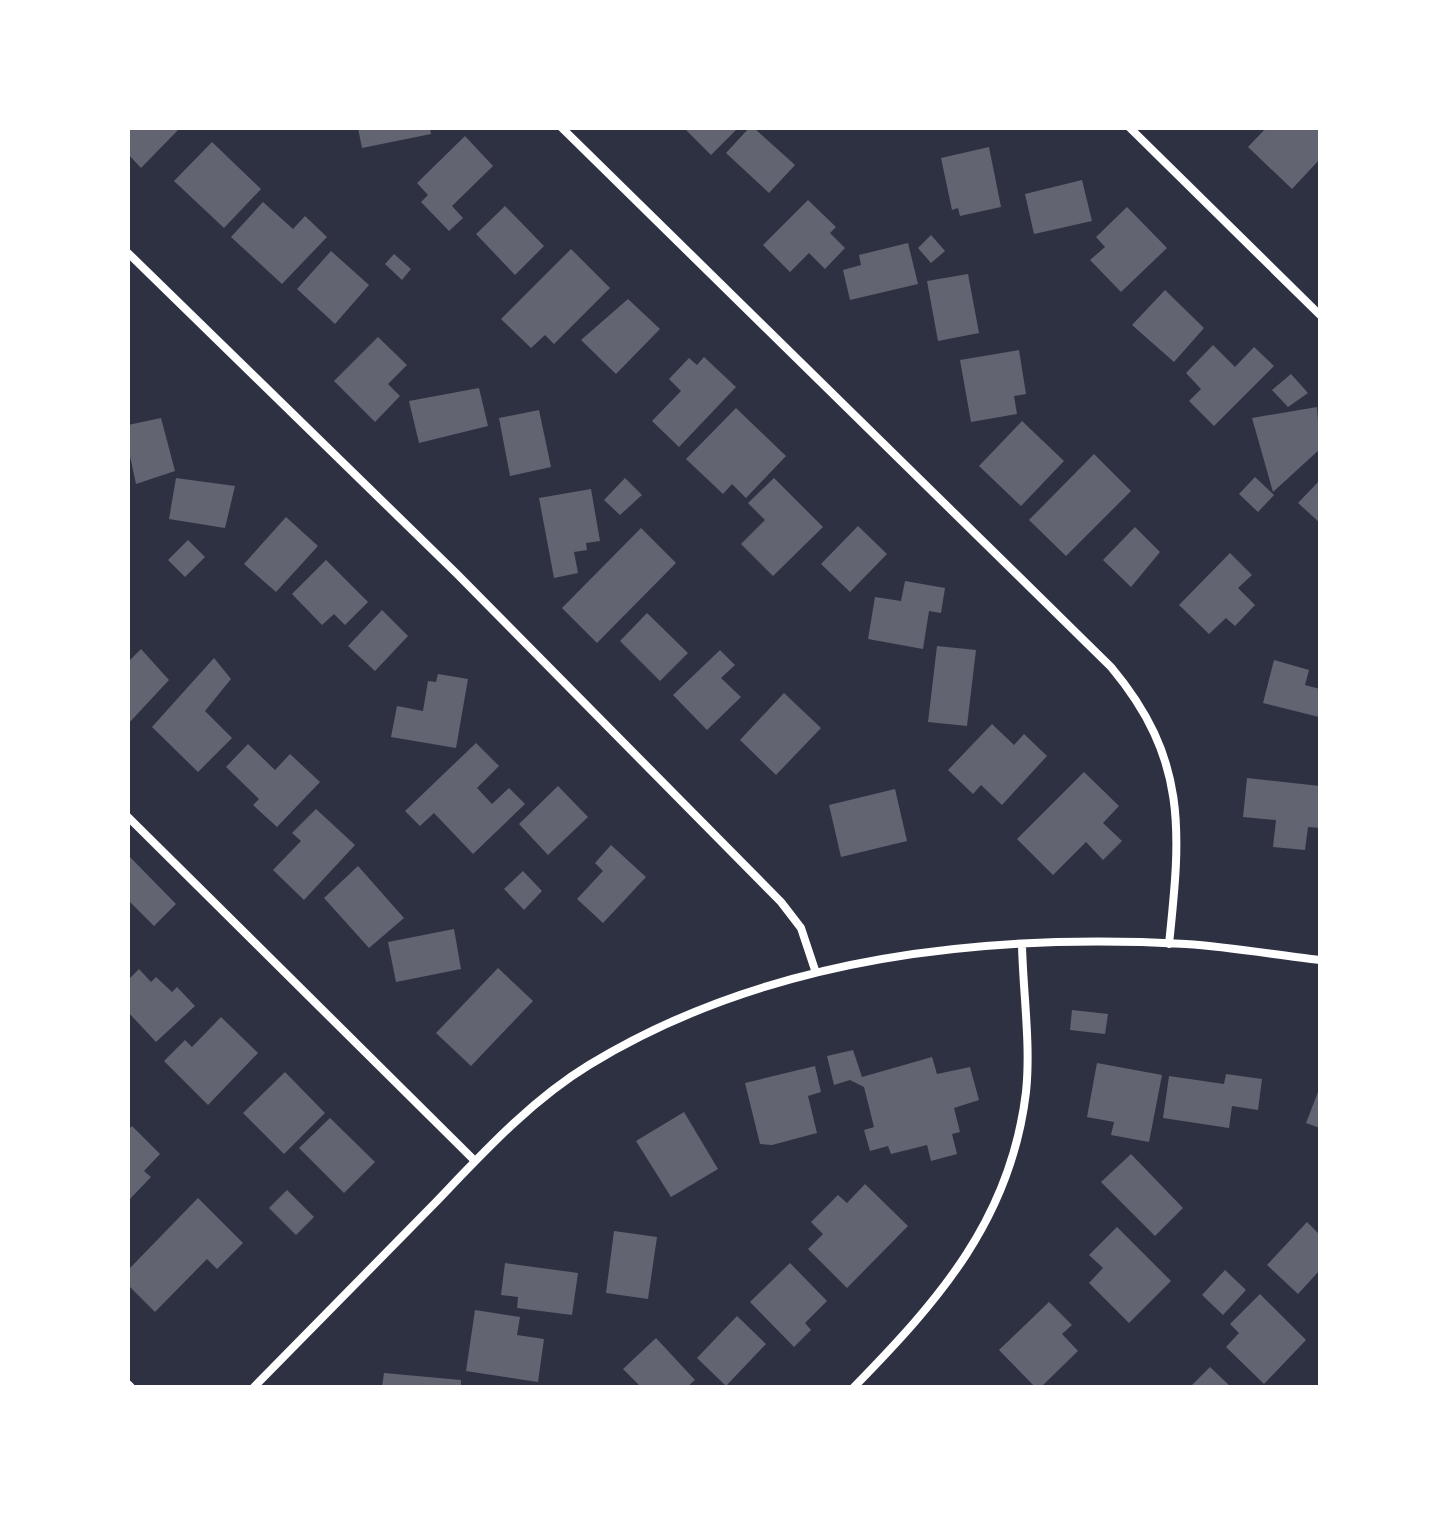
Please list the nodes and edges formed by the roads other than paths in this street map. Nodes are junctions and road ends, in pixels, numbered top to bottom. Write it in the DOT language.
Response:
graph roads {
  1 [pos="562,128"];
  2 [pos="1130,128"];
  3 [pos="128,253"];
  4 [pos="1320,315"];
  5 [pos="128,817"];
  6 [pos="1169,944"];
  7 [pos="1022,945"];
  8 [pos="1320,960"];
  9 [pos="815,970"];
  10 [pos="475,1161"];
  11 [pos="254,1387"];
  12 [pos="854,1387"];
  1 -- 6 [label="street"];
  2 -- 4 [label="street"];
  3 -- 9 [label="street"];
  5 -- 10 [label="street"];
  6 -- 7 [label="street"];
  6 -- 8 [label="street"];
  7 -- 9 [label="street"];
  7 -- 12 [label="street"];
  9 -- 10 [label="street"];
  10 -- 11 [label="street"];
}
